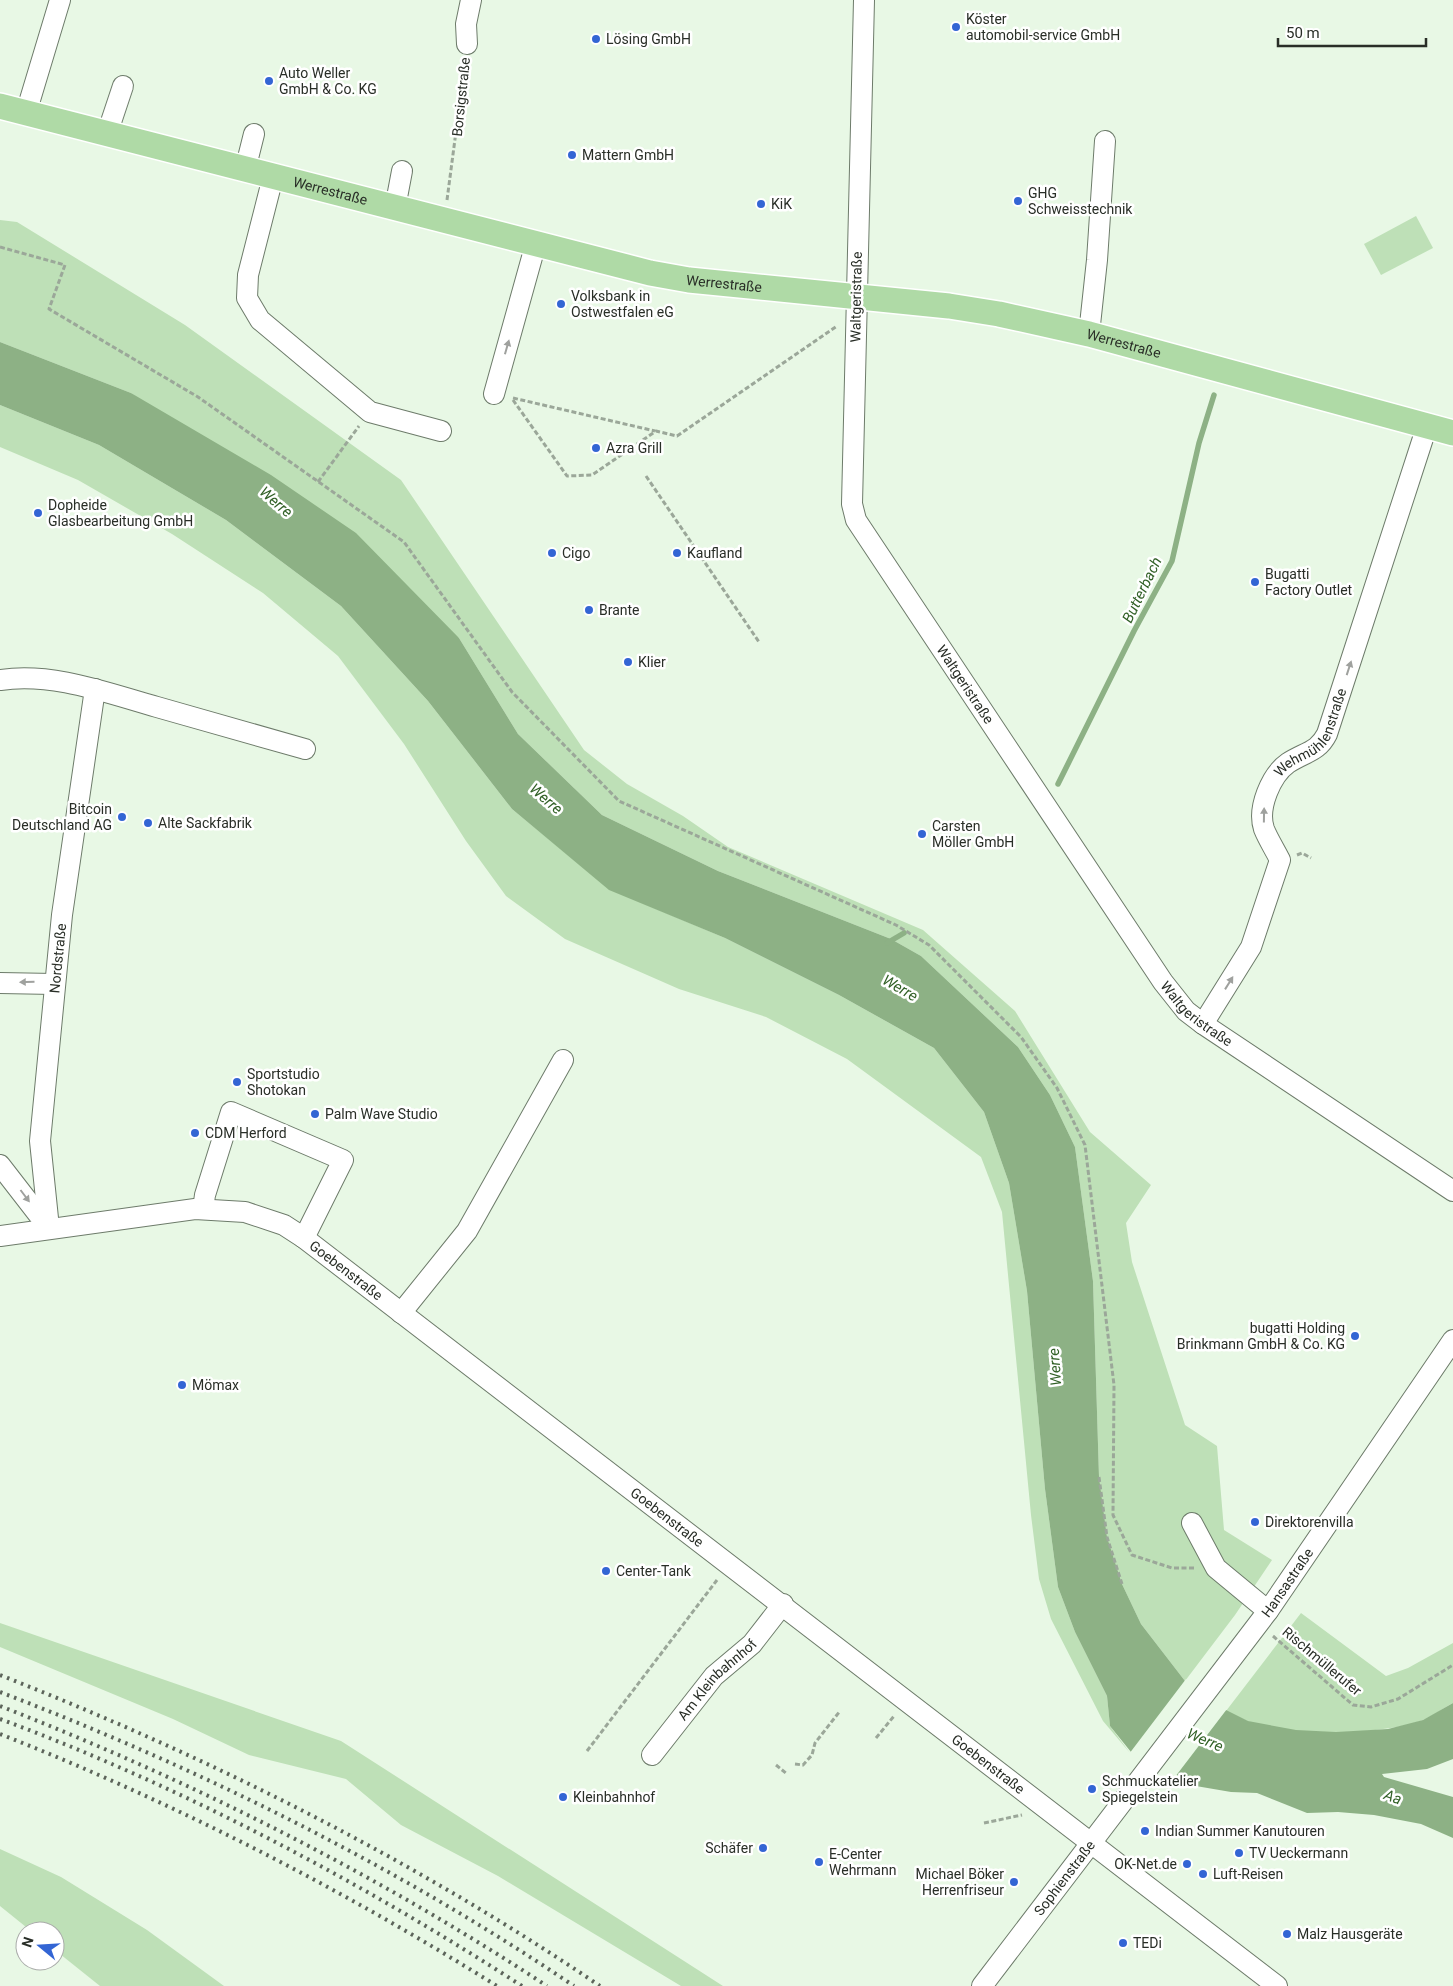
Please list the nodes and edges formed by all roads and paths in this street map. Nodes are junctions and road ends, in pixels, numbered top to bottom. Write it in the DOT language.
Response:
graph roads {
  1 [pos="60,0"];
  2 [pos="471,0"];
  3 [pos="864,0"];
  4 [pos="467,44"];
  5 [pos="123,86"];
  6 [pos="0,106"];
  7 [pos="26,113"];
  8 [pos="107,134"];
  9 [pos="254,134"];
  10 [pos="1105,141"];
  11 [pos="245,170"];
  12 [pos="402,171"];
  13 [pos="273,177"];
  14 [pos="448,193"];
  15 [pos="395,208"];
  16 [pos="536,243"];
  17 [pos="0,248"];
  18 [pos="856,304"];
  19 [pos="1089,334"];
  20 [pos="515,389"];
  21 [pos="503,396"];
  22 [pos="370,412"];
  23 [pos="1427,426"];
  24 [pos="441,431"];
  25 [pos="656,431"];
  26 [pos="1453,433"];
  27 [pos="646,476"];
  28 [pos="318,482"];
  29 [pos="759,642"];
  30 [pos="0,680"];
  31 [pos="95,689"];
  32 [pos="305,749"];
  33 [pos="0,983"];
  34 [pos="54,984"];
  35 [pos="1202,1024"];
  36 [pos="563,1060"];
  37 [pos="0,1165"];
  38 [pos="1453,1191"];
  39 [pos="203,1209"];
  40 [pos="49,1228"];
  41 [pos="0,1236"];
  42 [pos="304,1238"];
  43 [pos="401,1313"];
  44 [pos="1453,1340"];
  45 [pos="1447,1361"];
  46 [pos="1099,1477"];
  47 [pos="1192,1524"];
  48 [pos="730,1564"];
  49 [pos="1216,1568"];
  50 [pos="1122,1584"];
  51 [pos="783,1604"];
  52 [pos="1261,1622"];
  53 [pos="1453,1665"];
  54 [pos="840,1711"];
  55 [pos="893,1717"];
  56 [pos="876,1738"];
  57 [pos="588,1751"];
  58 [pos="652,1755"];
  59 [pos="795,1764"];
  60 [pos="776,1765"];
  61 [pos="1148,1770"];
  62 [pos="787,1774"];
  63 [pos="1044,1808"];
  64 [pos="984,1823"];
  65 [pos="1091,1842"];
  66 [pos="982,1986"];
  67 [pos="1277,1986"];
  1 -- 7 [label="street"];
  2 -- 4 [label="street, Borsigstraße"];
  3 -- 18 [label="street, Waltgeristraße"];
  4 -- 14 [label="path, Borsigstraße"];
  5 -- 8 [label="street"];
  6 -- 7 [label="main road, Werrestraße"];
  7 -- 8 [label="main road, Werrestraße"];
  8 -- 11 [label="main road, Werrestraße"];
  9 -- 11 [label="street"];
  10 -- 19 [label="street"];
  11 -- 13 [label="main road, Werrestraße"];
  12 -- 15 [label="street"];
  13 -- 15 [label="main road, Werrestraße"];
  13 -- 22 [label="street"];
  15 -- 16 [label="main road, Werrestraße"];
  16 -- 18 [label="main road, Werrestraße"];
  21 -- 16 [label="street, one-way"];
  17 -- 28 [label="path"];
  18 -- 19 [label="main road, Werrestraße"];
  18 -- 25 [label="path"];
  18 -- 35 [label="street, Waltgeristraße"];
  19 -- 23 [label="main road, Werrestraße"];
  20 -- 21 [label="path"];
  21 -- 25 [label="path"];
  21 -- 25 [label="path"];
  22 -- 24 [label="street"];
  22 -- 28 [label="path"];
  23 -- 26 [label="main road, Werrestraße"];
  35 -- 23 [label="street, Wehmühlenstraße, one-way"];
  27 -- 29 [label="path"];
  28 -- 49 [label="path"];
  30 -- 31 [label="street"];
  31 -- 32 [label="street"];
  31 -- 34 [label="street, Nordstraße"];
  34 -- 33 [label="street, one-way"];
  34 -- 40 [label="street, Nordstraße"];
  35 -- 38 [label="street, Waltgeristraße"];
  36 -- 43 [label="street"];
  37 -- 40 [label="street, one-way"];
  39 -- 40 [label="street, Goebenstraße"];
  39 -- 42 [label="street, Goebenstraße"];
  39 -- 42 [label="street"];
  40 -- 41 [label="street, Goebenstraße"];
  42 -- 43 [label="street, Goebenstraße"];
  43 -- 48 [label="street, Goebenstraße"];
  44 -- 45 [label="street, Hansastraße"];
  45 -- 52 [label="street, Hansastraße"];
  46 -- 50 [label="path"];
  47 -- 49 [label="street"];
  48 -- 51 [label="street, Goebenstraße"];
  48 -- 57 [label="path"];
  49 -- 52 [label="street"];
  51 -- 58 [label="street, Am Kleinbahnhof"];
  51 -- 63 [label="street, Goebenstraße"];
  52 -- 53 [label="path, Rischmüllerufer"];
  52 -- 61 [label="street, Hansastraße"];
  54 -- 59 [label="path"];
  55 -- 56 [label="path"];
  60 -- 62 [label="path"];
  61 -- 65 [label="street, Sophienstraße"];
  63 -- 64 [label="path"];
  63 -- 65 [label="street, Goebenstraße"];
  65 -- 66 [label="street, Sophienstraße"];
  65 -- 67 [label="street, Goebenstraße"];
}
